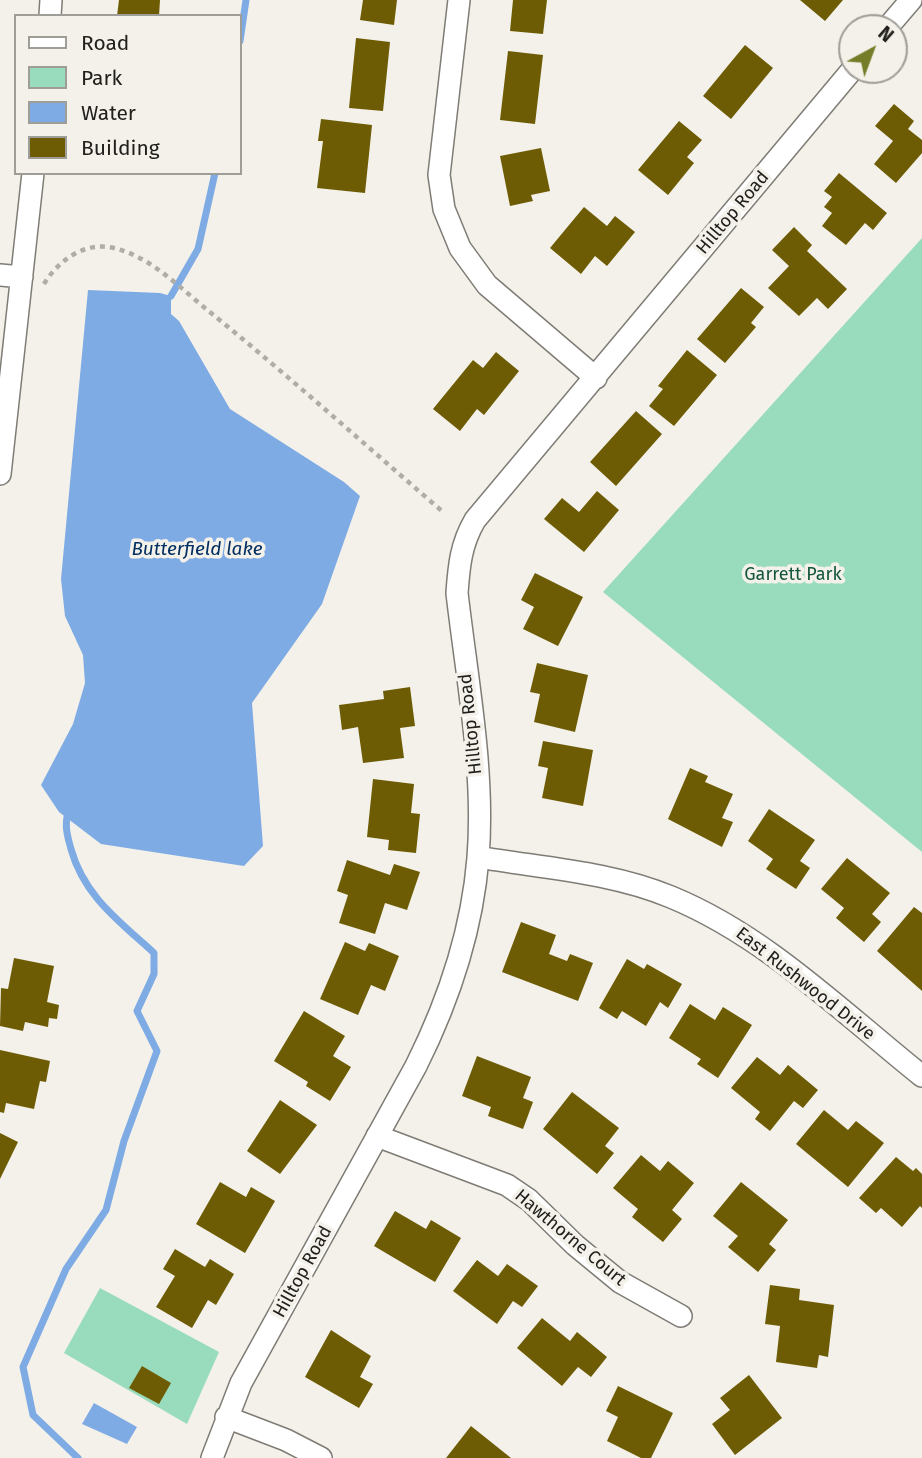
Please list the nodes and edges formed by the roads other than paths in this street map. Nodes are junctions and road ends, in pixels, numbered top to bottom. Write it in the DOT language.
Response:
graph roads {
  1 [pos="459,0"];
  2 [pos="911,0"];
  3 [pos="899,14"];
  4 [pos="840,84"];
  5 [pos="33,175"];
  6 [pos="0,275"];
  7 [pos="22,276"];
  8 [pos="596,378"];
  9 [pos="0,474"];
  10 [pos="478,857"];
  11 [pos="922,1076"];
  12 [pos="377,1136"];
  13 [pos="681,1316"];
  14 [pos="226,1417"];
  15 [pos="212,1458"];
  16 [pos="321,1458"];
  1 -- 8 [label="street"];
  2 -- 3 [label="street"];
  4 -- 8 [label="street, Hilltop Road"];
  5 -- 7 [label="street"];
  6 -- 7 [label="street"];
  7 -- 9 [label="street"];
  8 -- 10 [label="street, Hilltop Road"];
  10 -- 11 [label="street, East Rushwood Drive"];
  10 -- 12 [label="street, Hilltop Road"];
  12 -- 13 [label="street, Hawthorne Court"];
  12 -- 14 [label="street, Hilltop Road"];
  14 -- 15 [label="street, Hilltop Road"];
  14 -- 16 [label="street"];
}
